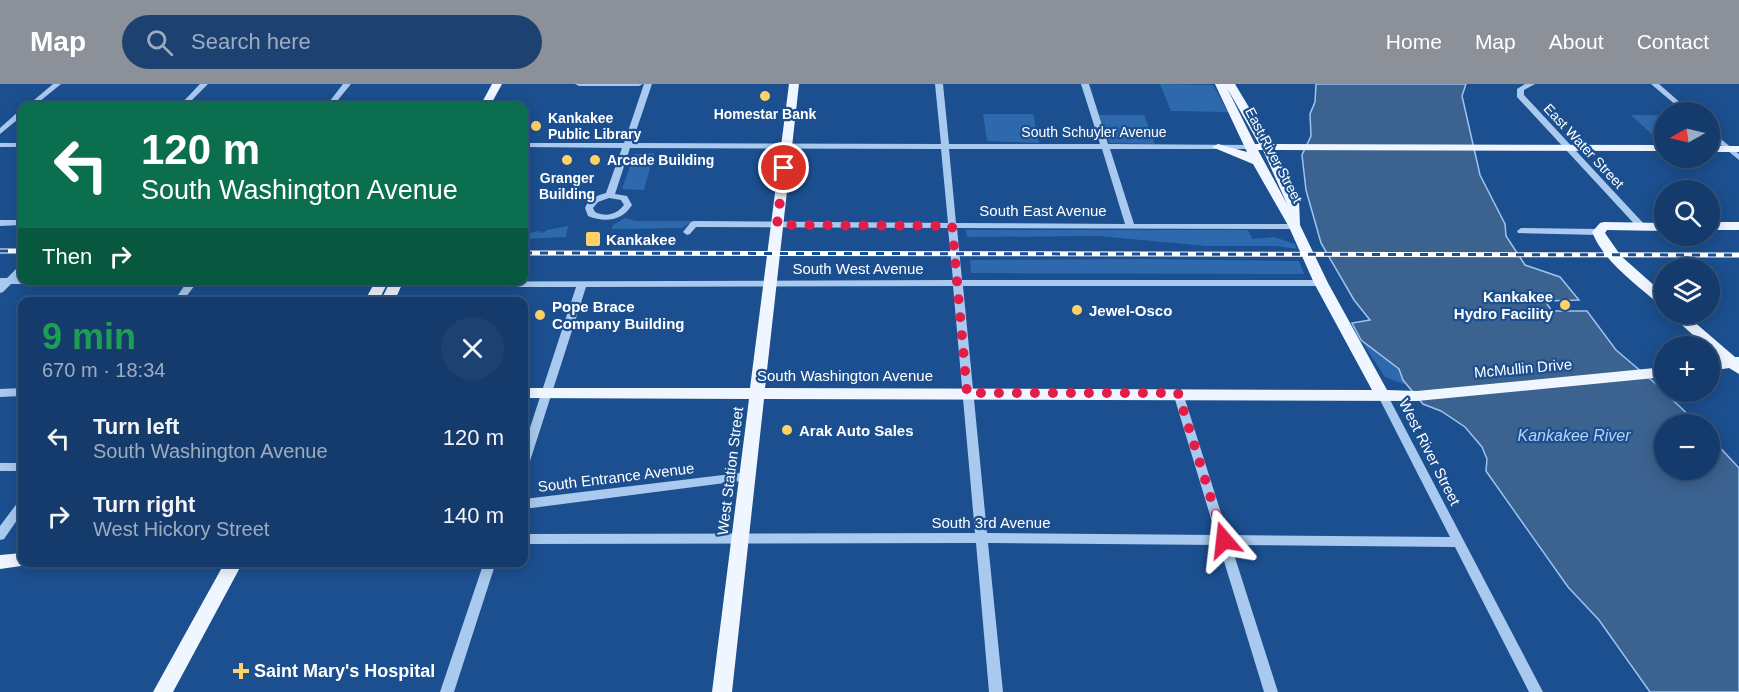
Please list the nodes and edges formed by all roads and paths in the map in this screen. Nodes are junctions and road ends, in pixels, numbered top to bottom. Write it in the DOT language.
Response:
graph roads {
  1 [pos="57,84"];
  2 [pos="204,84"];
  3 [pos="347,84"];
  4 [pos="497,84"];
  5 [pos="579,84"];
  6 [pos="639,84"];
  7 [pos="648,84"];
  8 [pos="794,84"];
  9 [pos="939,84"];
  10 [pos="1086,84"];
  11 [pos="1220,84"];
  12 [pos="1230,84"];
  13 [pos="1531,84"];
  14 [pos="1655,84"];
  15 [pos="35,102"];
  16 [pos="186,102"];
  17 [pos="332,102"];
  18 [pos="487,102"];
  19 [pos="1676,102"];
  20 [pos="18,116"];
  21 [pos="1257,131"];
  22 [pos="0,132"];
  23 [pos="1720,139"];
  24 [pos="0,145"];
  25 [pos="18,145"];
  26 [pos="528,145"];
  27 [pos="627,146"];
  28 [pos="787,146"];
  29 [pos="945,147"];
  30 [pos="1105,147"];
  31 [pos="1218,147"];
  32 [pos="1251,147"];
  33 [pos="1273,147"];
  34 [pos="1307,147"];
  35 [pos="1568,147"];
  36 [pos="1654,148"];
  37 [pos="1734,149"];
  38 [pos="1739,158"];
  39 [pos="1258,162"];
  40 [pos="610,195"];
  41 [pos="0,223"];
  42 [pos="18,223"];
  43 [pos="777,225"];
  44 [pos="952,226"];
  45 [pos="1130,226"];
  46 [pos="1720,226"];
  47 [pos="1739,226"];
  48 [pos="1295,227"];
  49 [pos="1642,227"];
  50 [pos="1654,227"];
  51 [pos="1521,231"];
  52 [pos="1598,231"];
  53 [pos="687,232"];
  54 [pos="18,271"];
  55 [pos="4,282"];
  56 [pos="528,283"];
  57 [pos="957,283"];
  58 [pos="1321,283"];
  59 [pos="582,284"];
  60 [pos="771,284"];
  61 [pos="389,285"];
  62 [pos="0,290"];
  63 [pos="1654,292"];
  64 [pos="376,297"];
  65 [pos="1689,324"];
  66 [pos="1737,365"];
  67 [pos="1720,366"];
  68 [pos="1654,373"];
  69 [pos="18,392"];
  70 [pos="0,393"];
  71 [pos="528,393"];
  72 [pos="546,393"];
  73 [pos="967,393"];
  74 [pos="1178,393"];
  75 [pos="758,394"];
  76 [pos="1383,396"];
  77 [pos="528,449"];
  78 [pos="0,467"];
  79 [pos="18,467"];
  80 [pos="748,476"];
  81 [pos="528,504"];
  82 [pos="18,510"];
  83 [pos="0,535"];
  84 [pos="981,538"];
  85 [pos="528,540"];
  86 [pos="740,540"];
  87 [pos="1224,540"];
  88 [pos="1458,542"];
  89 [pos="18,560"];
  90 [pos="0,562"];
  91 [pos="231,567"];
  92 [pos="488,567"];
  93 [pos="163,692"];
  94 [pos="447,692"];
  95 [pos="722,692"];
  96 [pos="996,692"];
  97 [pos="1271,692"];
  98 [pos="1536,692"];
  1 -- 15 [label="street"];
  2 -- 16 [label="street"];
  3 -- 17 [label="street"];
  4 -- 18 [label="main road"];
  5 -- 6 [label="street"];
  7 -- 27 [label="street"];
  8 -- 28 [label="main road, West Station Street"];
  9 -- 29 [label="street"];
  10 -- 30 [label="street"];
  11 -- 32 [label="main road, East River Street"];
  12 -- 21 [label="main road, East River Street"];
  13 -- 35 [label="street, East Water Street"];
  14 -- 19 [label="street"];
  20 -- 22 [label="street"];
  21 -- 33 [label="main road, East River Street"];
  21 -- 34 [label="main road"];
  23 -- 37 [label="street"];
  24 -- 25 [label="street"];
  26 -- 27 [label="street, South Schuyler Avenue"];
  27 -- 28 [label="street, South Schuyler Avenue"];
  27 -- 40 [label="street"];
  28 -- 29 [label="street, South Schuyler Avenue"];
  28 -- 43 [label="main road, West Station Street"];
  29 -- 30 [label="street, South Schuyler Avenue"];
  29 -- 44 [label="street"];
  30 -- 31 [label="street, South Schuyler Avenue"];
  30 -- 45 [label="street"];
  31 -- 32 [label="street, South Schuyler Avenue"];
  31 -- 39 [label="main road"];
  32 -- 33 [label="main road, South Schuyler Avenue"];
  32 -- 39 [label="main road, East River Street"];
  33 -- 34 [label="main road, South Schuyler Avenue"];
  33 -- 48 [label="main road, East River Street"];
  34 -- 35 [label="main road, South Schuyler Avenue"];
  35 -- 36 [label="main road, South Schuyler Avenue"];
  35 -- 49 [label="street, East Water Street"];
  37 -- 38 [label="street"];
  39 -- 48 [label="main road, East River Street"];
  41 -- 42 [label="street"];
  43 -- 44 [label="street, South East Avenue"];
  43 -- 53 [label="street, South East Avenue"];
  43 -- 60 [label="main road, West Station Street"];
  44 -- 45 [label="street, South East Avenue"];
  44 -- 57 [label="street"];
  45 -- 48 [label="street, South East Avenue"];
  46 -- 47 [label="main road"];
  48 -- 58 [label="main road, West River Street"];
  49 -- 50 [label="main road"];
  49 -- 52 [label="main road"];
  51 -- 52 [label="street"];
  52 -- 63 [label="main road"];
  54 -- 55 [label="street"];
  55 -- 62 [label="street"];
  56 -- 59 [label="street, South West Avenue"];
  57 -- 58 [label="street, South West Avenue"];
  57 -- 60 [label="street, South West Avenue"];
  57 -- 73 [label="street"];
  58 -- 76 [label="main road, West River Street"];
  59 -- 60 [label="street, South West Avenue"];
  59 -- 72 [label="street"];
  60 -- 75 [label="main road, West Station Street"];
  61 -- 64 [label="main road"];
  65 -- 66 [label="main road"];
  66 -- 67 [label="main road"];
  68 -- 76 [label="main road, McMullin Drive"];
  69 -- 70 [label="street"];
  71 -- 72 [label="main road, South Washington Avenue"];
  72 -- 75 [label="main road, South Washington Avenue"];
  72 -- 77 [label="street"];
  73 -- 74 [label="main road, South Washington Avenue"];
  73 -- 75 [label="main road, South Washington Avenue"];
  73 -- 84 [label="street"];
  74 -- 76 [label="main road, South Washington Avenue"];
  74 -- 87 [label="street"];
  75 -- 80 [label="main road, West Station Street"];
  76 -- 88 [label="street, West River Street"];
  78 -- 79 [label="street"];
  80 -- 81 [label="street, South Entrance Avenue"];
  80 -- 86 [label="main road, West Station Street"];
  82 -- 83 [label="street"];
  84 -- 86 [label="street, South 3rd Avenue"];
  84 -- 87 [label="street, South 3rd Avenue"];
  84 -- 96 [label="street"];
  85 -- 86 [label="street, South 3rd Avenue"];
  86 -- 95 [label="main road, West Station Street"];
  87 -- 88 [label="street, South 3rd Avenue"];
  87 -- 97 [label="street"];
  88 -- 98 [label="street, West River Street"];
  89 -- 90 [label="main road"];
  91 -- 93 [label="main road"];
  92 -- 94 [label="street"];
}
